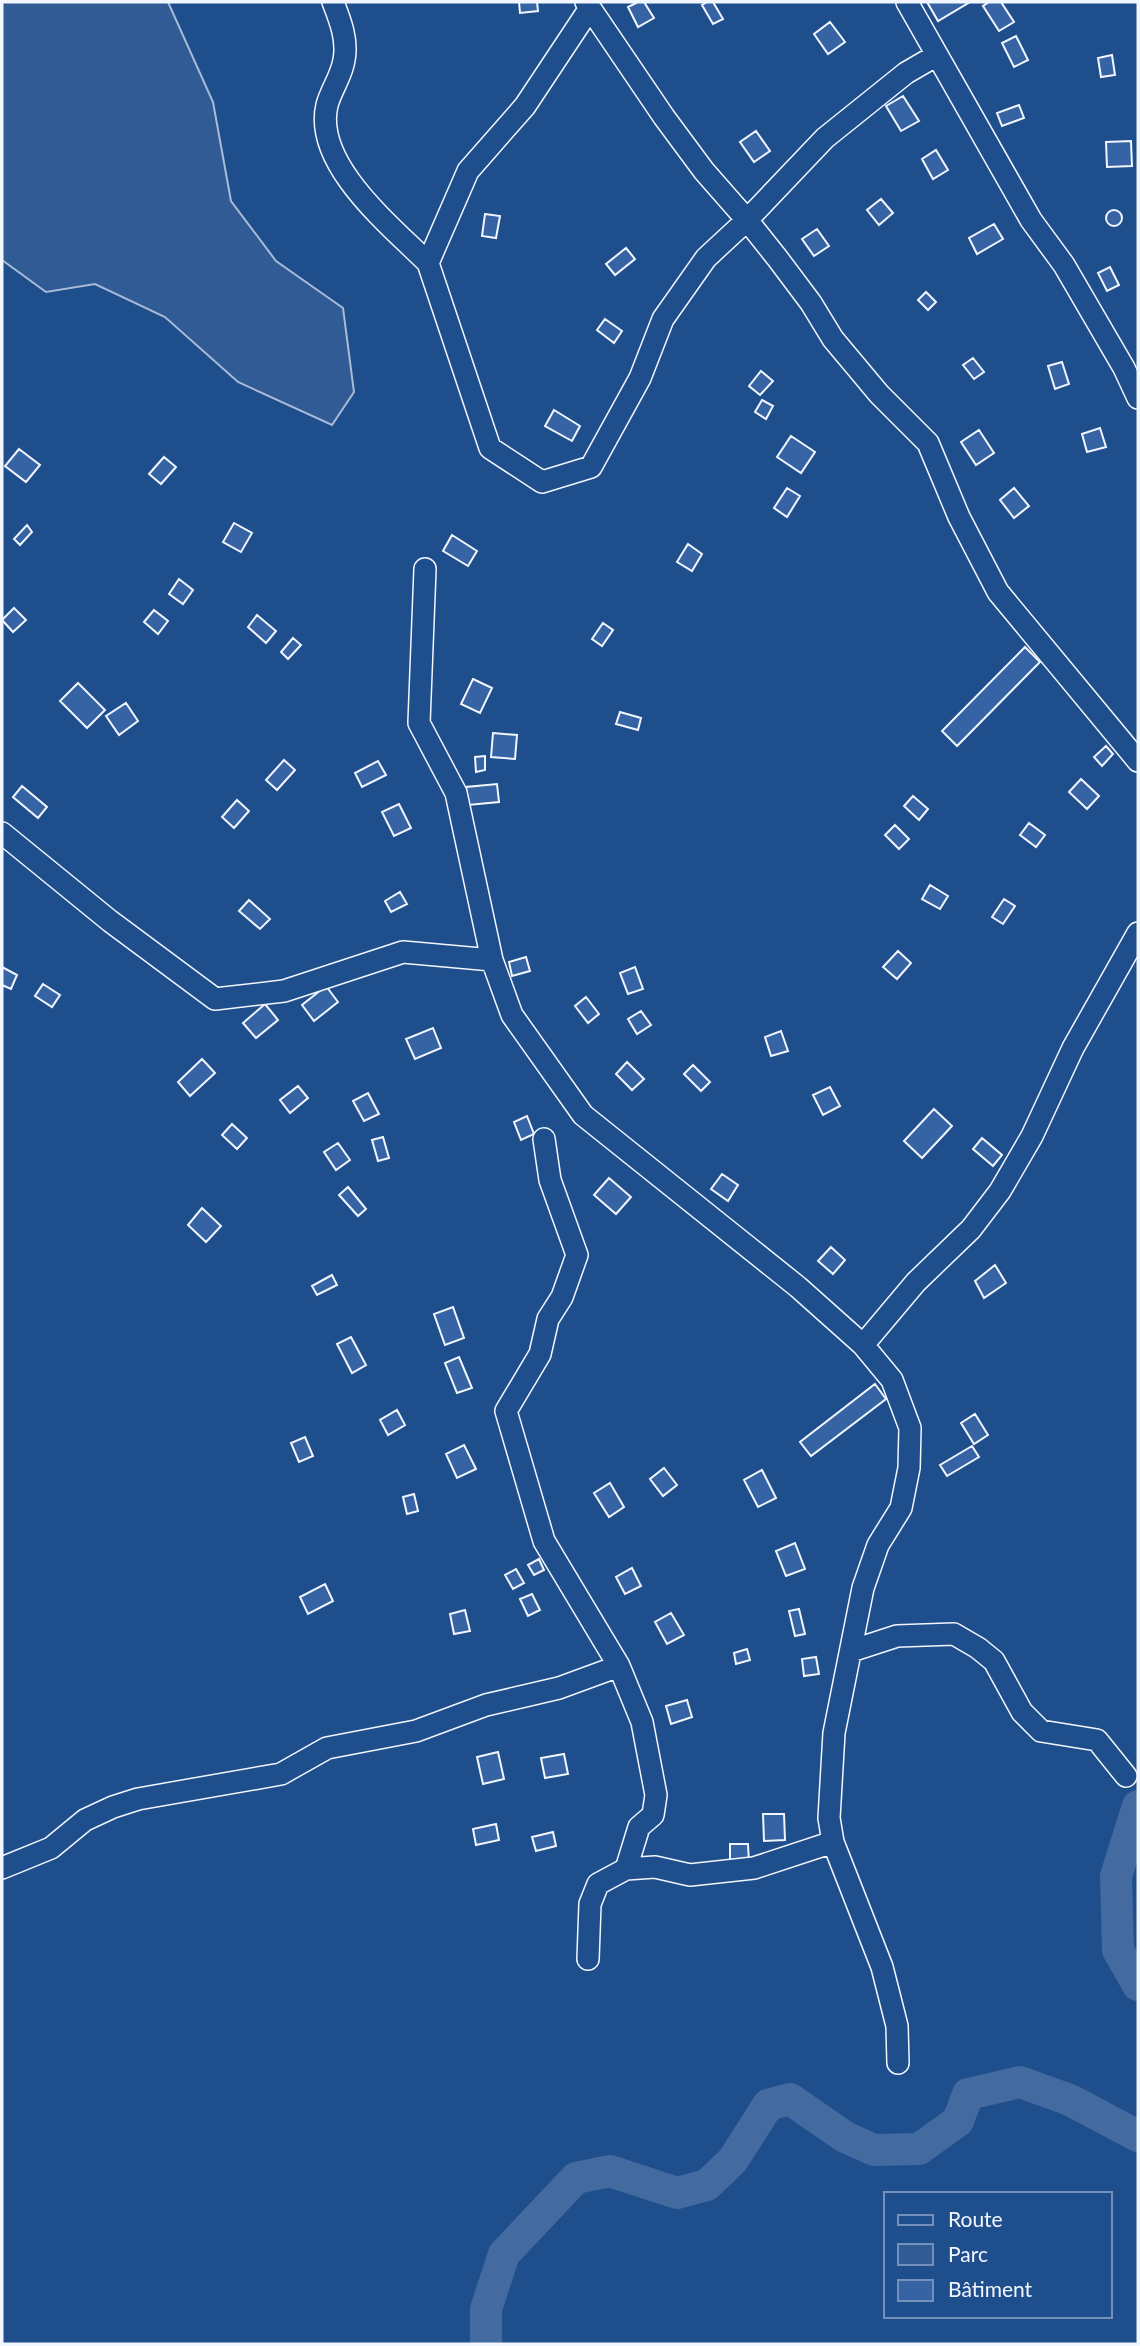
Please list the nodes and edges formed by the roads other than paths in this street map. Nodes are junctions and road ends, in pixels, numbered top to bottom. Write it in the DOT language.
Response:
graph roads {
  1 [pos="333,2"];
  2 [pos="907,2"];
  3 [pos="588,5"];
  4 [pos="937,55"];
  5 [pos="747,220"];
  6 [pos="428,264"];
  7 [pos="1138,398"];
  8 [pos="425,569"];
  9 [pos="1138,761"];
  10 [pos="2,833"];
  11 [pos="1138,933"];
  12 [pos="492,960"];
  13 [pos="544,1139"];
  14 [pos="863,1345"];
  15 [pos="851,1651"];
  16 [pos="619,1666"];
  17 [pos="1126,1776"];
  18 [pos="833,1842"];
  19 [pos="2,1868"];
  20 [pos="626,1869"];
  21 [pos="588,1959"];
  22 [pos="898,2063"];
  1 -- 6 [label="street"];
  2 -- 4 [label="street"];
  3 -- 5 [label="street"];
  3 -- 6 [label="street"];
  4 -- 5 [label="street"];
  4 -- 7 [label="street"];
  5 -- 6 [label="street"];
  5 -- 9 [label="street"];
  8 -- 12 [label="street"];
  10 -- 12 [label="street"];
  11 -- 14 [label="street"];
  12 -- 14 [label="street"];
  13 -- 16 [label="street"];
  14 -- 15 [label="street"];
  15 -- 17 [label="street"];
  15 -- 18 [label="street"];
  16 -- 19 [label="street"];
  16 -- 20 [label="street"];
  18 -- 20 [label="street"];
  18 -- 22 [label="street"];
  20 -- 21 [label="street"];
}
